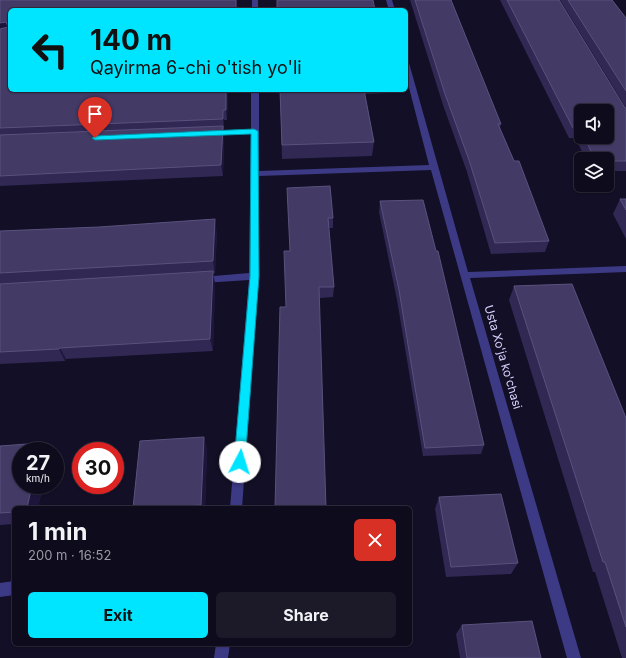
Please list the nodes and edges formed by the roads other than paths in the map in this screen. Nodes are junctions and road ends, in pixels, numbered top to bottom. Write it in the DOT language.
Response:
graph roads {
  1 [pos="408,70"];
  2 [pos="255,92"];
  3 [pos="254,131"];
  4 [pos="199,134"];
  5 [pos="434,167"];
  6 [pos="255,174"];
  7 [pos="626,269"];
  8 [pos="466,275"];
  9 [pos="254,276"];
  10 [pos="191,280"];
  11 [pos="236,506"];
  12 [pos="12,588"];
  13 [pos="0,590"];
  14 [pos="223,646"];
  15 [pos="221,658"];
  16 [pos="574,658"];
  1 -- 5 [label="street, Usta Xo'ja ko'chasi"];
  2 -- 3 [label="street"];
  3 -- 4 [label="street"];
  3 -- 6 [label="street"];
  5 -- 6 [label="street"];
  5 -- 8 [label="street, Usta Xo'ja ko'chasi"];
  6 -- 9 [label="street"];
  7 -- 8 [label="street"];
  8 -- 16 [label="street, Usta Xo'ja ko'chasi"];
  9 -- 10 [label="street"];
  9 -- 11 [label="street"];
  12 -- 13 [label="street"];
  14 -- 15 [label="street"];
}
